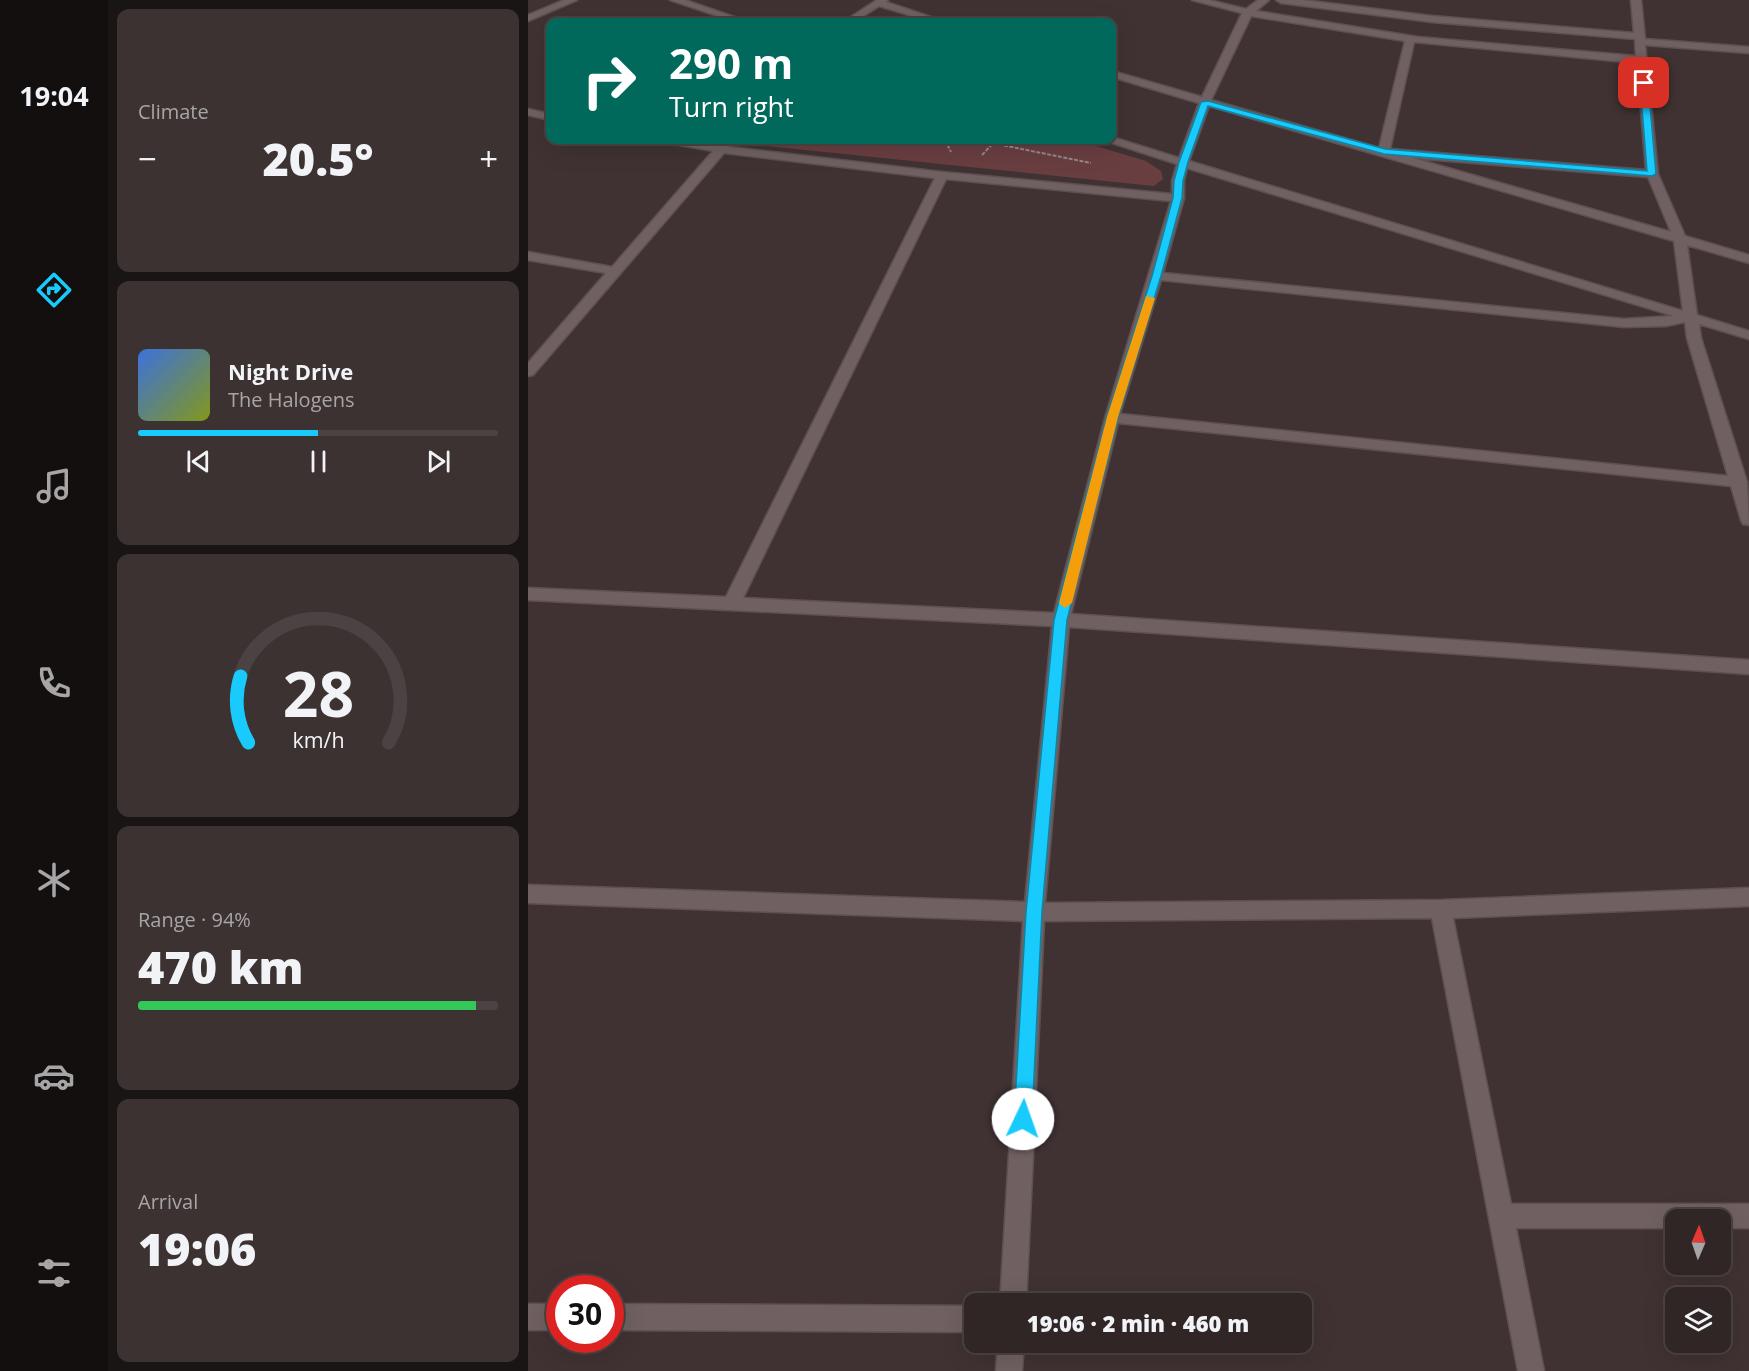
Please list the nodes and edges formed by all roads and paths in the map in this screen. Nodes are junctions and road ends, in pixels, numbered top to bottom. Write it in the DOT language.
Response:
graph roads {
  1 [pos="572,0"];
  2 [pos="675,0"];
  3 [pos="701,0"];
  4 [pos="1197,0"];
  5 [pos="1264,0"];
  6 [pos="1281,0"];
  7 [pos="1636,0"];
  8 [pos="881,2"];
  9 [pos="691,5"];
  10 [pos="1247,13"];
  11 [pos="528,18"];
  12 [pos="732,18"];
  13 [pos="855,18"];
  14 [pos="929,18"];
  15 [pos="1410,39"];
  16 [pos="1640,39"];
  17 [pos="1749,50"];
  18 [pos="1642,60"];
  19 [pos="1116,75"];
  20 [pos="1205,102"];
  21 [pos="528,112"];
  22 [pos="546,116"];
  23 [pos="1116,142"];
  24 [pos="692,144"];
  25 [pos="725,144"];
  26 [pos="991,144"];
  27 [pos="1007,144"];
  28 [pos="720,149"];
  29 [pos="1384,152"];
  30 [pos="981,156"];
  31 [pos="1183,162"];
  32 [pos="1097,164"];
  33 [pos="1652,174"];
  34 [pos="942,175"];
  35 [pos="1178,198"];
  36 [pos="1680,240"];
  37 [pos="528,256"];
  38 [pos="1749,259"];
  39 [pos="615,270"];
  40 [pos="1156,276"];
  41 [pos="1690,316"];
  42 [pos="1749,335"];
  43 [pos="528,372"];
  44 [pos="1112,417"];
  45 [pos="1739,482"];
  46 [pos="1749,520"];
  47 [pos="528,594"];
  48 [pos="731,604"];
  49 [pos="1061,620"];
  50 [pos="1749,668"];
  51 [pos="528,894"];
  52 [pos="1749,897"];
  53 [pos="1441,909"];
  54 [pos="1034,912"];
  55 [pos="1502,1216"];
  56 [pos="1749,1216"];
  57 [pos="1014,1293"];
  58 [pos="528,1317"];
  59 [pos="546,1317"];
  60 [pos="624,1317"];
  61 [pos="964,1319"];
  62 [pos="1010,1353"];
  63 [pos="1009,1371"];
  64 [pos="1531,1371"];
  1 -- 11 [label="street"];
  2 -- 9 [label="street"];
  3 -- 9 [label="street"];
  4 -- 10 [label="street"];
  5 -- 10 [label="street"];
  6 -- 16 [label="street"];
  7 -- 16 [label="street"];
  8 -- 13 [label="street"];
  8 -- 14 [label="street"];
  9 -- 12 [label="street"];
  10 -- 15 [label="street"];
  10 -- 20 [label="street"];
  15 -- 18 [label="street"];
  15 -- 29 [label="street"];
  16 -- 17 [label="street"];
  16 -- 18 [label="street"];
  18 -- 33 [label="street"];
  19 -- 20 [label="street"];
  20 -- 29 [label="street"];
  20 -- 31 [label="street"];
  21 -- 22 [label="street"];
  23 -- 31 [label="street"];
  24 -- 28 [label="street"];
  25 -- 28 [label="street"];
  26 -- 30 [label="path"];
  27 -- 32 [label="path"];
  28 -- 34 [label="street"];
  28 -- 39 [label="street"];
  29 -- 33 [label="street"];
  29 -- 36 [label="street"];
  31 -- 35 [label="street"];
  31 -- 41 [label="street"];
  33 -- 36 [label="street"];
  34 -- 35 [label="street"];
  34 -- 48 [label="street"];
  35 -- 40 [label="street"];
  36 -- 38 [label="street"];
  36 -- 41 [label="street"];
  37 -- 39 [label="street"];
  39 -- 43 [label="street"];
  40 -- 41 [label="street"];
  40 -- 44 [label="street"];
  41 -- 42 [label="street"];
  41 -- 45 [label="street"];
  44 -- 45 [label="street"];
  44 -- 49 [label="street"];
  45 -- 46 [label="street"];
  47 -- 48 [label="street"];
  48 -- 49 [label="street"];
  49 -- 50 [label="street"];
  49 -- 54 [label="street"];
  51 -- 54 [label="street"];
  52 -- 53 [label="street"];
  53 -- 54 [label="street"];
  53 -- 55 [label="street"];
  54 -- 57 [label="street"];
  55 -- 56 [label="street"];
  55 -- 64 [label="street"];
  58 -- 59 [label="street"];
  60 -- 61 [label="street"];
  62 -- 63 [label="street"];
}
